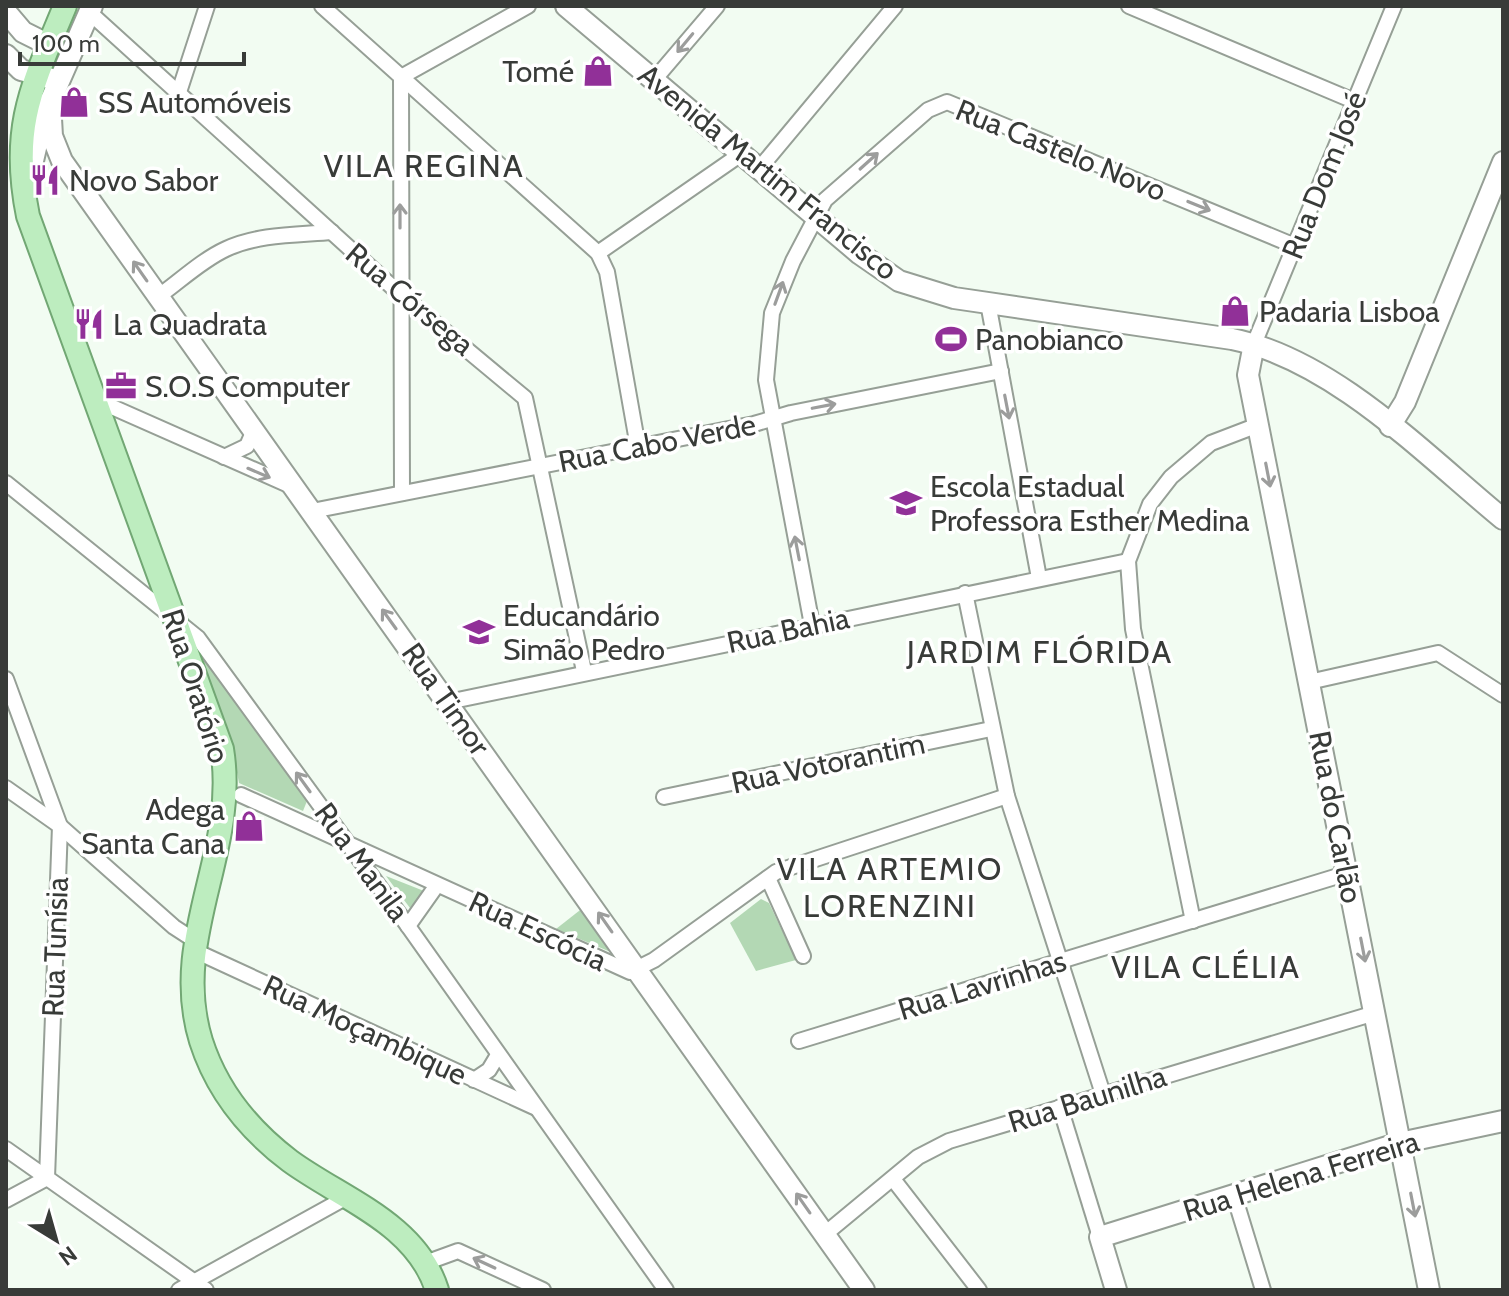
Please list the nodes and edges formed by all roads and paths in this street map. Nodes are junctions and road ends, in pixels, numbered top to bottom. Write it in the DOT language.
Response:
graph roads {
  1 [pos="65,6"];
  2 [pos="207,6"];
  3 [pos="322,6"];
  4 [pos="528,6"];
  5 [pos="566,6"];
  6 [pos="717,6"];
  7 [pos="895,6"];
  8 [pos="1129,6"];
  9 [pos="1394,6"];
  10 [pos="90,9"];
  11 [pos="6,12"];
  12 [pos="49,45"];
  13 [pos="6,55"];
  14 [pos="36,76"];
  15 [pos="401,77"];
  16 [pos="60,78"];
  17 [pos="654,80"];
  18 [pos="179,92"];
  19 [pos="50,101"];
  20 [pos="1354,101"];
  21 [pos="741,154"];
  22 [pos="1503,162"];
  23 [pos="759,169"];
  24 [pos="26,205"];
  25 [pos="815,217"];
  26 [pos="332,232"];
  27 [pos="1295,246"];
  28 [pos="598,253"];
  29 [pos="400,294"];
  30 [pos="159,296"];
  31 [pos="988,303"];
  32 [pos="1254,344"];
  33 [pos="1001,371"];
  34 [pos="94,399"];
  35 [pos="772,421"];
  36 [pos="1258,425"];
  37 [pos="1390,426"];
  38 [pos="254,430"];
  39 [pos="638,447"];
  40 [pos="224,457"];
  41 [pos="542,466"];
  42 [pos="6,483"];
  43 [pos="295,487"];
  44 [pos="402,493"];
  45 [pos="312,511"];
  46 [pos="1503,519"];
  47 [pos="1128,561"];
  48 [pos="1039,578"];
  49 [pos="965,593"];
  50 [pos="173,614"];
  51 [pos="812,625"];
  52 [pos="584,671"];
  53 [pos="6,679"];
  54 [pos="1309,682"];
  55 [pos="1503,695"];
  56 [pos="448,702"];
  57 [pos="991,729"];
  58 [pos="6,788"];
  59 [pos="241,795"];
  60 [pos="1007,796"];
  61 [pos="664,797"];
  62 [pos="60,826"];
  63 [pos="350,845"];
  64 [pos="1348,873"];
  65 [pos="768,878"];
  66 [pos="437,885"];
  67 [pos="1193,921"];
  68 [pos="408,926"];
  69 [pos="193,945"];
  70 [pos="803,956"];
  71 [pos="1062,960"];
  72 [pos="639,970"];
  73 [pos="1375,1013"];
  74 [pos="799,1041"];
  75 [pos="498,1055"];
  76 [pos="474,1080"];
  77 [pos="1103,1094"];
  78 [pos="1060,1107"];
  79 [pos="537,1109"];
  80 [pos="1503,1121"];
  81 [pos="1400,1143"];
  82 [pos="6,1149"];
  83 [pos="47,1178"];
  84 [pos="893,1179"];
  85 [pos="1234,1195"];
  86 [pos="347,1197"];
  87 [pos="6,1200"];
  88 [pos="825,1234"];
  89 [pos="1100,1237"];
  90 [pos="425,1263"];
  91 [pos="200,1286"];
  92 [pos="179,1290"];
  93 [pos="437,1290"];
  94 [pos="543,1290"];
  95 [pos="666,1290"];
  96 [pos="864,1290"];
  97 [pos="979,1290"];
  98 [pos="1116,1290"];
  99 [pos="1263,1290"];
  100 [pos="1429,1290"];
  1 -- 12 [label="main road, Rua Oratório"];
  2 -- 18 [label="street"];
  3 -- 15 [label="street"];
  4 -- 15 [label="street"];
  5 -- 17 [label="street, Avenida Martim Francisco"];
  6 -- 17 [label="street, one-way"];
  7 -- 23 [label="street"];
  8 -- 20 [label="street"];
  9 -- 20 [label="street, Rua Dom José"];
  10 -- 16 [label="street"];
  10 -- 18 [label="street, Rua Córsega"];
  11 -- 12 [label="street"];
  12 -- 14 [label="main road, Rua Oratório"];
  13 -- 14 [label="street"];
  14 -- 16 [label="street"];
  14 -- 24 [label="main road, Rua Oratório"];
  15 -- 28 [label="street"];
  29 -- 15 [label="street, one-way"];
  16 -- 19 [label="street"];
  17 -- 21 [label="street, Avenida Martim Francisco"];
  18 -- 26 [label="street, Rua Córsega"];
  19 -- 24 [label="street"];
  30 -- 19 [label="street, Rua Timor, one-way"];
  20 -- 27 [label="street, Rua Dom José"];
  21 -- 23 [label="street, Avenida Martim Francisco"];
  21 -- 28 [label="street"];
  22 -- 37 [label="street"];
  23 -- 25 [label="street, Avenida Martim Francisco"];
  24 -- 34 [label="main road, Rua Oratório"];
  25 -- 27 [label="street, Rua Castelo Novo, one-way"];
  25 -- 31 [label="street, Avenida Martim Francisco"];
  35 -- 25 [label="street, Rua Castelo Novo, one-way"];
  26 -- 29 [label="street, Rua Córsega"];
  26 -- 30 [label="street"];
  27 -- 32 [label="street, Rua Dom José"];
  28 -- 39 [label="street"];
  29 -- 41 [label="street, Rua Córsega"];
  29 -- 44 [label="street"];
  30 -- 38 [label="street, Rua Timor"];
  31 -- 32 [label="street, Avenida Martim Francisco"];
  31 -- 33 [label="street"];
  32 -- 36 [label="street, Rua do Carlão"];
  32 -- 37 [label="street, Avenida Martim Francisco"];
  35 -- 33 [label="street, Rua Cabo Verde, one-way"];
  33 -- 48 [label="street, one-way"];
  34 -- 40 [label="street"];
  34 -- 50 [label="main road, Rua Oratório"];
  35 -- 39 [label="street, Rua Cabo Verde"];
  51 -- 35 [label="street, Rua Castelo Novo, one-way"];
  36 -- 47 [label="street"];
  36 -- 54 [label="street, Rua do Carlão, one-way"];
  37 -- 46 [label="street, Avenida Martim Francisco"];
  38 -- 40 [label="street"];
  38 -- 43 [label="street, Rua Timor"];
  39 -- 41 [label="street, Rua Cabo Verde"];
  40 -- 43 [label="street, one-way"];
  41 -- 44 [label="street, Rua Cabo Verde"];
  41 -- 52 [label="street, Rua Córsega"];
  42 -- 50 [label="street, Rua Manila"];
  43 -- 45 [label="street, Rua Timor"];
  44 -- 45 [label="street, Rua Cabo Verde"];
  56 -- 45 [label="street, Rua Timor, one-way"];
  47 -- 48 [label="street, Rua Bahia"];
  47 -- 67 [label="street"];
  48 -- 49 [label="street, Rua Bahia"];
  49 -- 51 [label="street, Rua Bahia"];
  49 -- 57 [label="street"];
  63 -- 50 [label="street, Rua Manila, one-way"];
  50 -- 69 [label="main road, Rua Oratório"];
  51 -- 52 [label="street, Rua Bahia"];
  52 -- 56 [label="street, Rua Bahia"];
  53 -- 62 [label="street, Rua Tunísia"];
  54 -- 55 [label="street"];
  54 -- 64 [label="street, Rua do Carlão"];
  72 -- 56 [label="street, Rua Timor, one-way"];
  57 -- 60 [label="street"];
  57 -- 61 [label="street, Rua Votorantim"];
  58 -- 62 [label="street, Rua Moçambique"];
  59 -- 63 [label="street, Rua Escócia"];
  60 -- 65 [label="street"];
  60 -- 71 [label="street"];
  62 -- 69 [label="street, Rua Moçambique"];
  62 -- 83 [label="street, Rua Tunísia"];
  63 -- 66 [label="street, Rua Escócia"];
  63 -- 68 [label="street, Rua Manila"];
  64 -- 67 [label="street, Rua Lavrinhas"];
  64 -- 73 [label="street, Rua do Carlão, one-way"];
  65 -- 70 [label="street"];
  65 -- 72 [label="street"];
  66 -- 68 [label="street, Rua Escócia"];
  66 -- 72 [label="street, Rua Escócia"];
  67 -- 71 [label="street, Rua Lavrinhas"];
  68 -- 75 [label="street, Rua Manila"];
  69 -- 76 [label="street, Rua Moçambique"];
  69 -- 86 [label="main road, Rua Oratório"];
  71 -- 74 [label="street, Rua Lavrinhas"];
  71 -- 77 [label="street"];
  88 -- 72 [label="street, Rua Timor, one-way"];
  73 -- 77 [label="street, Rua Baunilha"];
  73 -- 81 [label="street, Rua do Carlão"];
  75 -- 76 [label="street"];
  75 -- 79 [label="street, Rua Manila"];
  76 -- 79 [label="street, Rua Moçambique"];
  77 -- 78 [label="street, Rua Baunilha"];
  78 -- 84 [label="street, Rua Baunilha"];
  78 -- 89 [label="street"];
  79 -- 95 [label="street, Rua Manila"];
  80 -- 81 [label="street, Rua Helena Ferreira"];
  81 -- 85 [label="street, Rua Helena Ferreira"];
  81 -- 100 [label="street, Rua do Carlão, one-way"];
  82 -- 83 [label="street"];
  83 -- 87 [label="street"];
  83 -- 91 [label="street"];
  84 -- 88 [label="street, Rua Baunilha"];
  84 -- 97 [label="street"];
  85 -- 89 [label="street, Rua Helena Ferreira"];
  85 -- 99 [label="street"];
  86 -- 90 [label="main road, Rua Oratório"];
  86 -- 91 [label="street"];
  88 -- 96 [label="street, Rua Timor"];
  89 -- 98 [label="street"];
  90 -- 93 [label="main road, Rua Oratório"];
  94 -- 90 [label="street, one-way"];
  91 -- 92 [label="street"];
}
